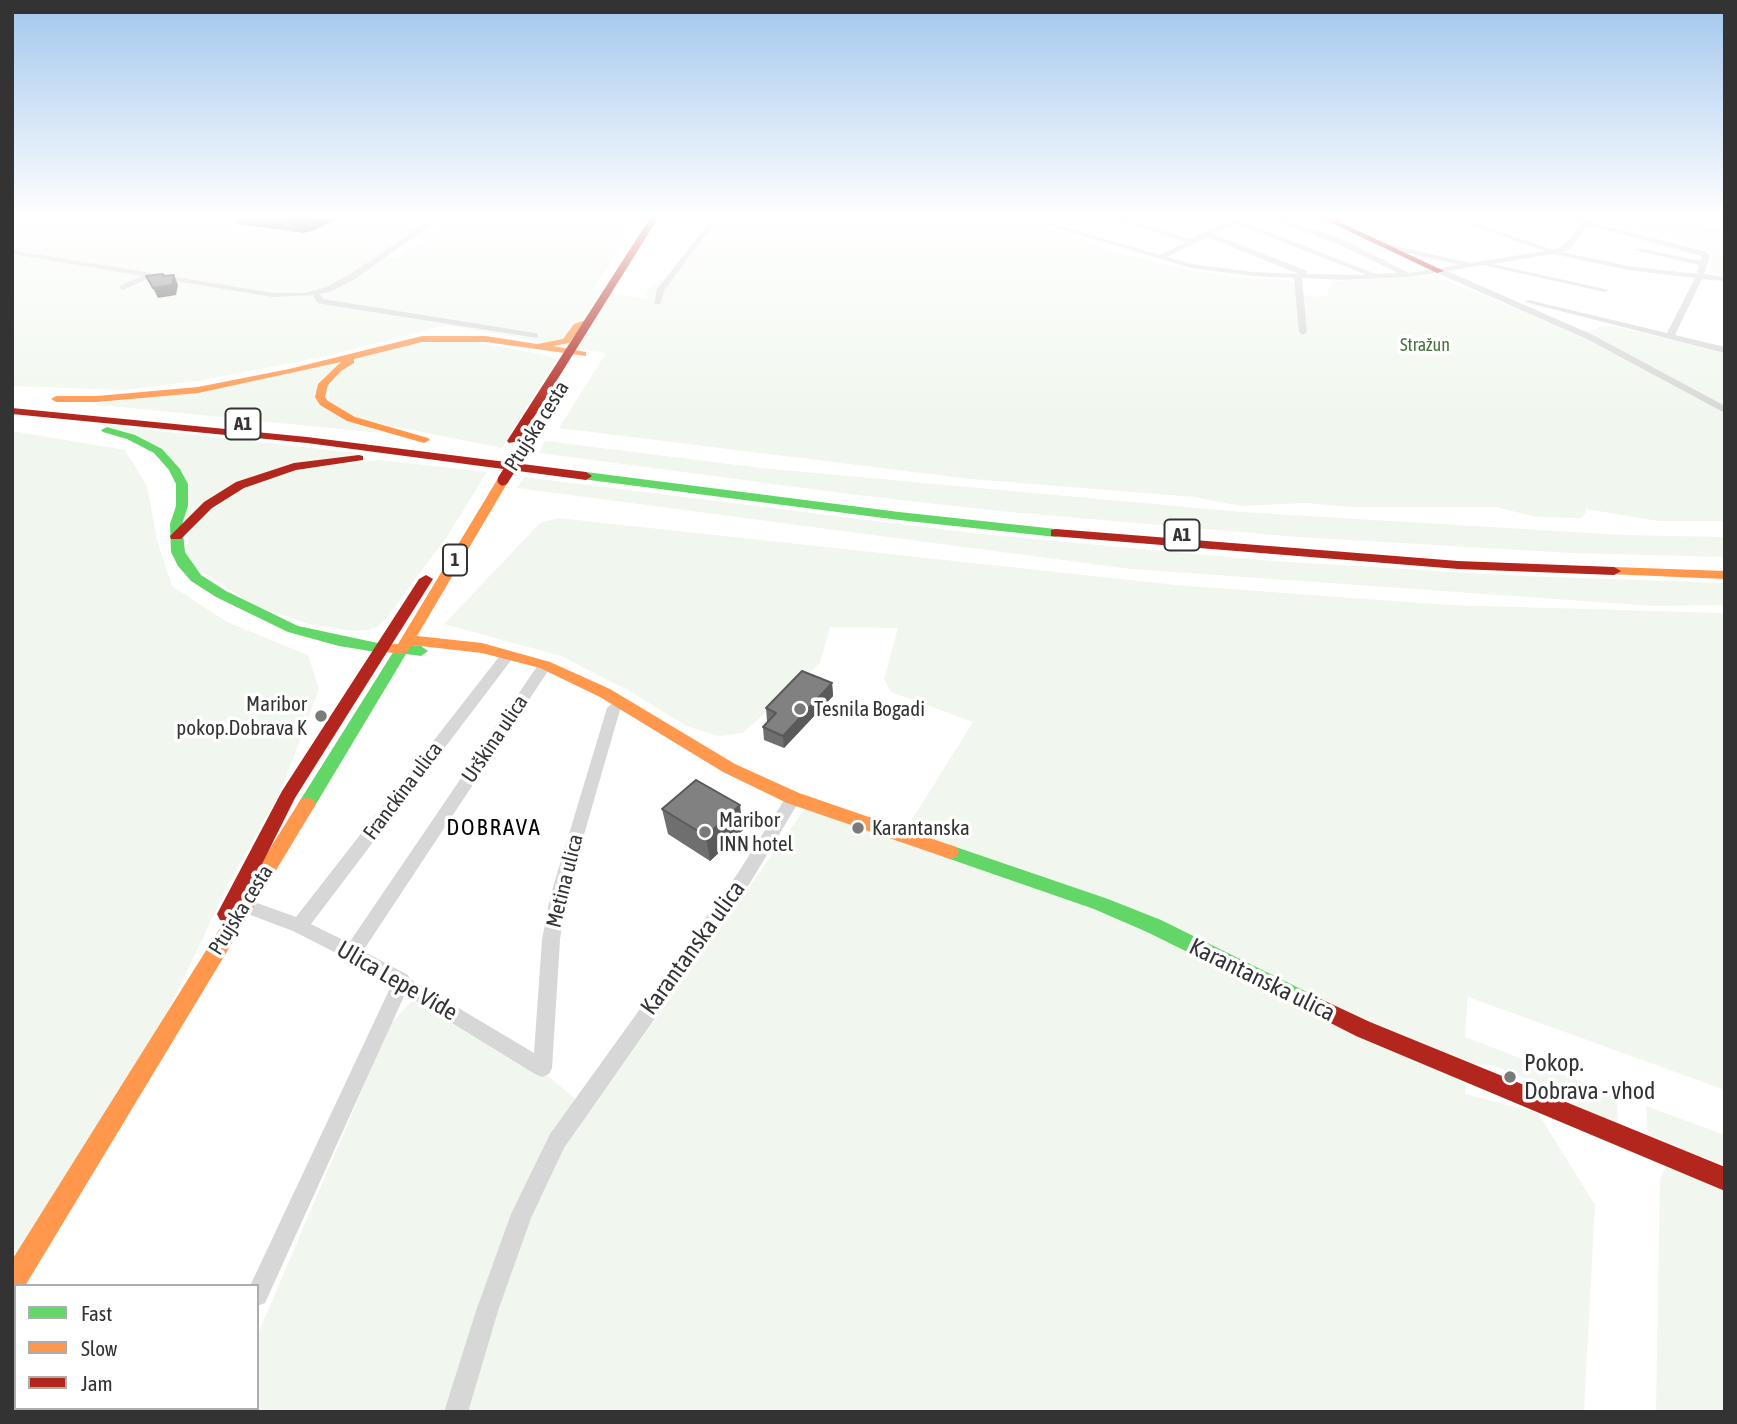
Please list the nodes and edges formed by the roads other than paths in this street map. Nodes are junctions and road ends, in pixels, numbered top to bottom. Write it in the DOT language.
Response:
graph roads {
  1 [pos="130,284"];
  2 [pos="208,284"];
  3 [pos="335,284"];
  4 [pos="611,284"];
  5 [pos="620,284"];
  6 [pos="664,284"];
  7 [pos="1299,284"];
  8 [pos="1471,284"];
  9 [pos="1576,284"];
  10 [pos="1695,284"];
  11 [pos="122,288"];
  12 [pos="1605,290"];
  13 [pos="316,293"];
  14 [pos="1493,294"];
  15 [pos="657,302"];
  16 [pos="586,323"];
  17 [pos="1303,332"];
  18 [pos="535,336"];
  19 [pos="1670,336"];
  20 [pos="519,344"];
  21 [pos="379,349"];
  22 [pos="1725,350"];
  23 [pos="575,353"];
  24 [pos="12,401"];
  25 [pos="1725,410"];
  26 [pos="20,412"];
  27 [pos="469,455"];
  28 [pos="496,480"];
  29 [pos="176,536"];
  30 [pos="1725,564"];
  31 [pos="1725,575"];
  32 [pos="385,643"];
  33 [pos="404,645"];
  34 [pos="508,656"];
  35 [pos="545,665"];
  36 [pos="621,702"];
  37 [pos="793,798"];
  38 [pos="246,906"];
  39 [pos="299,926"];
  40 [pos="352,953"];
  41 [pos="207,965"];
  42 [pos="402,981"];
  43 [pos="542,1068"];
  44 [pos="1725,1179"];
  45 [pos="12,1284"];
  46 [pos="259,1291"];
  47 [pos="456,1412"];
  1 -- 11 [label="street"];
  2 -- 13 [label="street"];
  3 -- 13 [label="street"];
  4 -- 16 [label="main road, Ptujska cesta / 1"];
  5 -- 23 [label="main road, Ptujska cesta / 1"];
  6 -- 15 [label="street"];
  7 -- 17 [label="street"];
  8 -- 14 [label="street"];
  9 -- 12 [label="street"];
  10 -- 19 [label="street"];
  13 -- 18 [label="street"];
  14 -- 19 [label="street"];
  14 -- 25 [label="street"];
  16 -- 20 [label="main road"];
  16 -- 23 [label="main road, Ptujska cesta / 1"];
  19 -- 22 [label="street"];
  20 -- 21 [label="main road"];
  20 -- 23 [label="main road"];
  21 -- 24 [label="main road"];
  21 -- 27 [label="main road"];
  23 -- 28 [label="main road, Ptujska cesta / 1"];
  24 -- 27 [label="main road, A1"];
  26 -- 27 [label="main road, A1"];
  26 -- 29 [label="main road"];
  27 -- 29 [label="main road"];
  27 -- 30 [label="main road, A1"];
  27 -- 31 [label="main road, A1"];
  28 -- 32 [label="main road, Ptujska cesta / 1"];
  28 -- 33 [label="main road, Ptujska cesta / 1"];
  29 -- 32 [label="main road, Karantanska ulica"];
  32 -- 33 [label="main road, Karantanska ulica"];
  32 -- 41 [label="main road, Ptujska cesta"];
  33 -- 34 [label="main road, Karantanska ulica"];
  33 -- 38 [label="main road, Ptujska cesta"];
  34 -- 35 [label="main road, Karantanska ulica"];
  34 -- 39 [label="street, Franckina ulica"];
  35 -- 36 [label="main road, Karantanska ulica"];
  35 -- 40 [label="street, Urškina ulica"];
  36 -- 37 [label="main road, Karantanska ulica"];
  36 -- 43 [label="street, Metina ulica"];
  37 -- 44 [label="main road, Karantanska ulica"];
  37 -- 47 [label="street, Karantanska ulica"];
  38 -- 39 [label="street, Ulica Lepe Vide"];
  38 -- 41 [label="main road, Ptujska cesta"];
  39 -- 40 [label="street, Ulica Lepe Vide"];
  40 -- 42 [label="street, Ulica Lepe Vide"];
  41 -- 45 [label="main road"];
  42 -- 43 [label="street, Ulica Lepe Vide"];
  42 -- 46 [label="street"];
}
